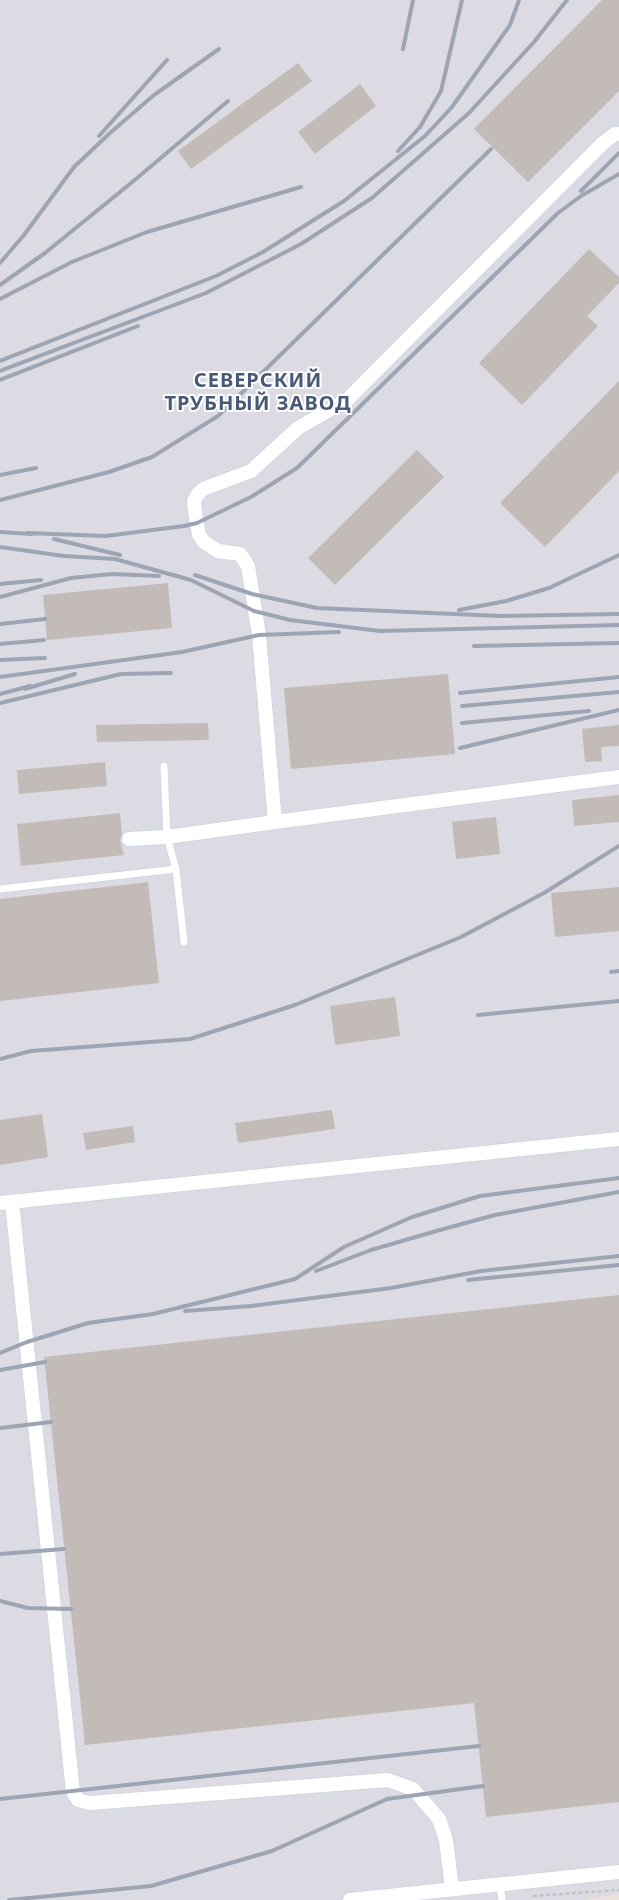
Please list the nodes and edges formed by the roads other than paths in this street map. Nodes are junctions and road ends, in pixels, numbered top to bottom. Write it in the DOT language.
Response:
graph roads {
  1 [pos="619,134"];
  2 [pos="164,766"];
  3 [pos="619,777"];
  4 [pos="275,822"];
  5 [pos="167,837"];
  6 [pos="129,840"];
  7 [pos="176,870"];
  8 [pos="0,889"];
  9 [pos="184,942"];
  10 [pos="619,1139"];
  11 [pos="6,1203"];
  12 [pos="619,1872"];
  13 [pos="500,1884"];
  14 [pos="452,1889"];
  15 [pos="350,1900"];
  16 [pos="502,1900"];
  1 -- 4 [label="street"];
  2 -- 5 [label="lane"];
  3 -- 4 [label="street"];
  4 -- 5 [label="street"];
  5 -- 6 [label="street"];
  5 -- 7 [label="lane"];
  7 -- 8 [label="lane"];
  7 -- 9 [label="lane"];
  10 -- 11 [label="street"];
  11 -- 14 [label="street"];
  12 -- 13 [label="street"];
  13 -- 14 [label="street"];
  13 -- 16 [label="lane"];
  14 -- 15 [label="street"];
}
